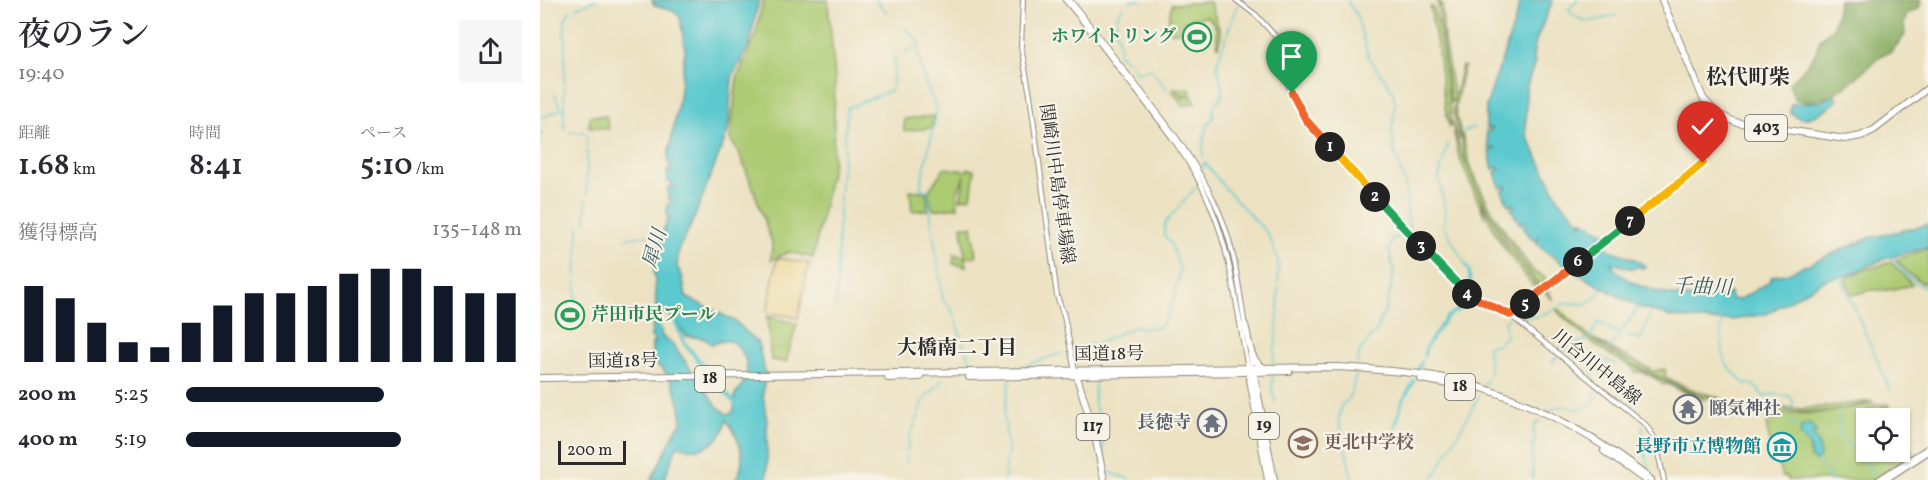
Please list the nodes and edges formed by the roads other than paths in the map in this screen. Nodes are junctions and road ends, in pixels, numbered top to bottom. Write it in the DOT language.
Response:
graph roads {
  1 [pos="1023,0"];
  2 [pos="1065,0"];
  3 [pos="1070,0"];
  4 [pos="1236,0"];
  5 [pos="1662,0"];
  6 [pos="1928,88"];
  7 [pos="1716,113"];
  8 [pos="1510,315"];
  9 [pos="1245,325"];
  10 [pos="1264,367"];
  11 [pos="1251,370"];
  12 [pos="1076,373"];
  13 [pos="1220,374"];
  14 [pos="540,379"];
  15 [pos="1253,396"];
  16 [pos="1928,450"];
  17 [pos="1104,480"];
  18 [pos="1268,480"];
  19 [pos="1274,480"];
  20 [pos="1645,480"];
  21 [pos="1652,480"];
  22 [pos="1664,480"];
  23 [pos="1878,480"];
  24 [pos="1885,480"];
  1 -- 12 [label="main road, 関崎川中島停車場線"];
  2 -- 11 [label="main road"];
  3 -- 9 [label="main road"];
  4 -- 8 [label="main road, 川合川中島線"];
  5 -- 7 [label="highway"];
  6 -- 7 [label="highway, 403"];
  7 -- 8 [label="main road"];
  8 -- 22 [label="main road, 川合川中島線"];
  9 -- 10 [label="highway"];
  9 -- 11 [label="main road"];
  10 -- 11 [label="highway, 国道18号 / 18"];
  10 -- 21 [label="highway, 国道18号 / 18"];
  11 -- 12 [label="highway, 国道18号 / 18"];
  11 -- 13 [label="highway, 国道18号 / 18"];
  11 -- 15 [label="highway, 19"];
  11 -- 19 [label="highway, 19"];
  11 -- 20 [label="highway, 国道18号 / 18"];
  12 -- 13 [label="highway, 国道18号 / 18"];
  12 -- 14 [label="highway, 国道18号 / 18"];
  12 -- 17 [label="highway, 117"];
  13 -- 15 [label="highway"];
  15 -- 18 [label="highway, 19"];
  16 -- 23 [label="main road"];
  16 -- 24 [label="main road"];
}
